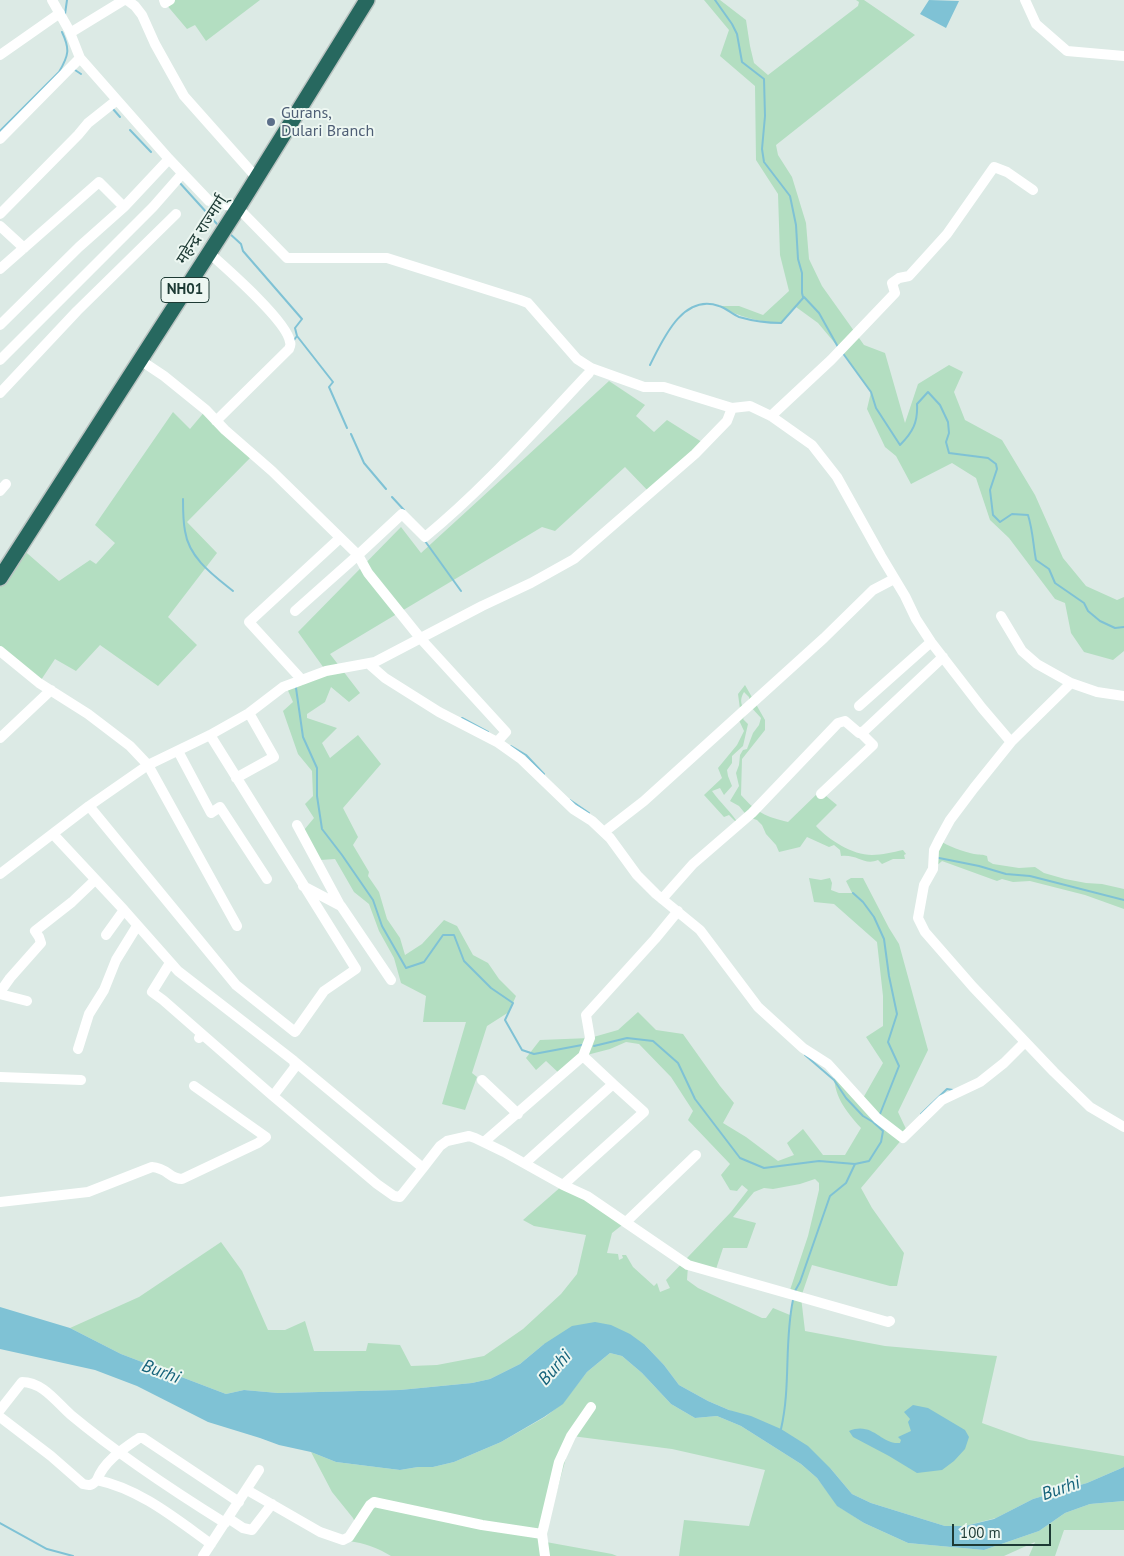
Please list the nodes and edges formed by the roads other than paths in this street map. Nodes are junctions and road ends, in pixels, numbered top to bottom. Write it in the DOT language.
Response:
graph roads {
  1 [pos="52,0"];
  2 [pos="126,0"];
  3 [pos="164,0"];
  4 [pos="170,0"];
  5 [pos="1026,0"];
  6 [pos="361,3"];
  7 [pos="60,14"];
  8 [pos="70,33"];
  9 [pos="0,56"];
  10 [pos="1124,56"];
  11 [pos="80,58"];
  12 [pos="117,100"];
  13 [pos="0,139"];
  14 [pos="169,159"];
  15 [pos="182,174"];
  16 [pos="256,177"];
  17 [pos="1033,190"];
  18 [pos="124,207"];
  19 [pos="238,208"];
  20 [pos="0,214"];
  21 [pos="176,214"];
  22 [pos="0,226"];
  23 [pos="24,248"];
  24 [pos="208,252"];
  25 [pos="0,269"];
  26 [pos="0,324"];
  27 [pos="0,360"];
  28 [pos="140,360"];
  29 [pos="592,368"];
  30 [pos="0,393"];
  31 [pos="732,408"];
  32 [pos="771,416"];
  33 [pos="216,421"];
  34 [pos="340,538"];
  35 [pos="358,555"];
  36 [pos="0,578"];
  37 [pos="894,579"];
  38 [pos="295,612"];
  39 [pos="1001,616"];
  40 [pos="421,639"];
  41 [pos="931,642"];
  42 [pos="0,651"];
  43 [pos="943,658"];
  44 [pos="369,664"];
  45 [pos="302,680"];
  46 [pos="1072,683"];
  47 [pos="51,690"];
  48 [pos="1124,696"];
  49 [pos="859,706"];
  50 [pos="249,713"];
  51 [pos="864,731"];
  52 [pos="210,735"];
  53 [pos="0,738"];
  54 [pos="497,742"];
  55 [pos="1010,742"];
  56 [pos="178,750"];
  57 [pos="148,765"];
  58 [pos="236,778"];
  59 [pos="821,794"];
  60 [pos="89,806"];
  61 [pos="297,826"];
  62 [pos="604,832"];
  63 [pos="53,834"];
  64 [pos="0,874"];
  65 [pos="267,879"];
  66 [pos="95,880"];
  67 [pos="302,885"];
  68 [pos="662,899"];
  69 [pos="341,906"];
  70 [pos="124,910"];
  71 [pos="678,911"];
  72 [pos="137,926"];
  73 [pos="237,926"];
  74 [pos="106,935"];
  75 [pos="170,963"];
  76 [pos="390,980"];
  77 [pos="0,993"];
  78 [pos="27,1001"];
  79 [pos="1025,1042"];
  80 [pos="78,1049"];
  81 [pos="583,1056"];
  82 [pos="294,1061"];
  83 [pos="0,1077"];
  84 [pos="81,1080"];
  85 [pos="482,1080"];
  86 [pos="613,1084"];
  87 [pos="194,1086"];
  88 [pos="273,1096"];
  89 [pos="518,1114"];
  90 [pos="1124,1127"];
  91 [pos="484,1142"];
  92 [pos="696,1156"];
  93 [pos="525,1163"];
  94 [pos="423,1168"];
  95 [pos="563,1185"];
  96 [pos="0,1202"];
  97 [pos="626,1222"];
  98 [pos="890,1321"];
  99 [pos="591,1407"];
  100 [pos="0,1410"];
  101 [pos="0,1417"];
  102 [pos="118,1453"];
  103 [pos="259,1470"];
  104 [pos="98,1480"];
  105 [pos="247,1490"];
  106 [pos="239,1502"];
  107 [pos="272,1504"];
  108 [pos="226,1520"];
  109 [pos="542,1534"];
  110 [pos="211,1544"];
  111 [pos="203,1556"];
  112 [pos="545,1556"];
  1 -- 7 [label="street"];
  2 -- 8 [label="street"];
  2 -- 16 [label="street"];
  3 -- 4 [label="street"];
  5 -- 10 [label="street"];
  6 -- 16 [label="highway, महेन्द्र राज्मार्ग् / NH01"];
  7 -- 8 [label="street"];
  7 -- 9 [label="street"];
  8 -- 11 [label="street"];
  11 -- 12 [label="street"];
  11 -- 13 [label="street"];
  12 -- 14 [label="street"];
  12 -- 20 [label="street"];
  14 -- 15 [label="street"];
  14 -- 18 [label="street"];
  15 -- 19 [label="street"];
  15 -- 27 [label="street"];
  16 -- 19 [label="highway, महेन्द्र राज्मार्ग् / NH01"];
  17 -- 32 [label="street"];
  18 -- 23 [label="street"];
  18 -- 26 [label="street"];
  19 -- 24 [label="highway, महेन्द्र राज्मार्ग् / NH01"];
  19 -- 29 [label="street"];
  21 -- 30 [label="street"];
  22 -- 23 [label="street"];
  23 -- 25 [label="street"];
  24 -- 28 [label="highway, महेन्द्र राज्मार्ग् / NH01"];
  24 -- 33 [label="street"];
  28 -- 33 [label="street"];
  28 -- 36 [label="highway, महेन्द्र राज्मार्ग् / NH01"];
  29 -- 31 [label="street"];
  29 -- 35 [label="street"];
  31 -- 32 [label="street"];
  31 -- 40 [label="street"];
  32 -- 37 [label="street"];
  33 -- 34 [label="street"];
  34 -- 35 [label="street"];
  34 -- 45 [label="street"];
  35 -- 38 [label="street"];
  35 -- 40 [label="street"];
  37 -- 41 [label="street"];
  37 -- 62 [label="street"];
  39 -- 46 [label="street"];
  40 -- 44 [label="street"];
  40 -- 54 [label="street"];
  41 -- 43 [label="street"];
  41 -- 49 [label="street"];
  42 -- 47 [label="street"];
  43 -- 51 [label="street"];
  43 -- 55 [label="street"];
  44 -- 45 [label="street"];
  44 -- 54 [label="street"];
  45 -- 50 [label="street"];
  46 -- 48 [label="street"];
  46 -- 55 [label="street"];
  47 -- 53 [label="street"];
  47 -- 57 [label="street"];
  50 -- 52 [label="street"];
  50 -- 58 [label="street"];
  51 -- 59 [label="street"];
  51 -- 68 [label="street"];
  52 -- 56 [label="street"];
  52 -- 58 [label="street"];
  54 -- 62 [label="street"];
  55 -- 79 [label="street"];
  56 -- 57 [label="street"];
  56 -- 65 [label="street"];
  57 -- 60 [label="street"];
  57 -- 73 [label="street"];
  58 -- 67 [label="street"];
  60 -- 63 [label="street"];
  60 -- 67 [label="street"];
  61 -- 69 [label="street"];
  62 -- 68 [label="street"];
  63 -- 64 [label="street"];
  63 -- 66 [label="street"];
  66 -- 70 [label="street"];
  66 -- 77 [label="street"];
  67 -- 69 [label="street"];
  68 -- 71 [label="street"];
  69 -- 76 [label="street"];
  70 -- 72 [label="street"];
  70 -- 74 [label="street"];
  71 -- 79 [label="street"];
  71 -- 81 [label="street"];
  72 -- 75 [label="street"];
  72 -- 80 [label="street"];
  75 -- 82 [label="street"];
  75 -- 88 [label="street"];
  77 -- 78 [label="street"];
  79 -- 90 [label="street"];
  81 -- 86 [label="street"];
  81 -- 89 [label="street"];
  82 -- 88 [label="street"];
  82 -- 94 [label="street"];
  83 -- 84 [label="street"];
  85 -- 89 [label="street"];
  86 -- 93 [label="street"];
  86 -- 95 [label="street"];
  87 -- 96 [label="street"];
  88 -- 94 [label="street"];
  89 -- 91 [label="street"];
  91 -- 93 [label="street"];
  91 -- 94 [label="street"];
  92 -- 97 [label="street"];
  93 -- 95 [label="street"];
  95 -- 97 [label="street"];
  97 -- 98 [label="street"];
  99 -- 109 [label="street"];
  100 -- 102 [label="street"];
  101 -- 104 [label="street"];
  102 -- 104 [label="street"];
  102 -- 106 [label="street"];
  102 -- 108 [label="street"];
  103 -- 105 [label="street"];
  104 -- 110 [label="street"];
  105 -- 106 [label="street"];
  105 -- 107 [label="street"];
  106 -- 108 [label="street"];
  107 -- 108 [label="street"];
  107 -- 109 [label="street"];
  108 -- 110 [label="street"];
  109 -- 112 [label="street"];
  110 -- 111 [label="street"];
}
